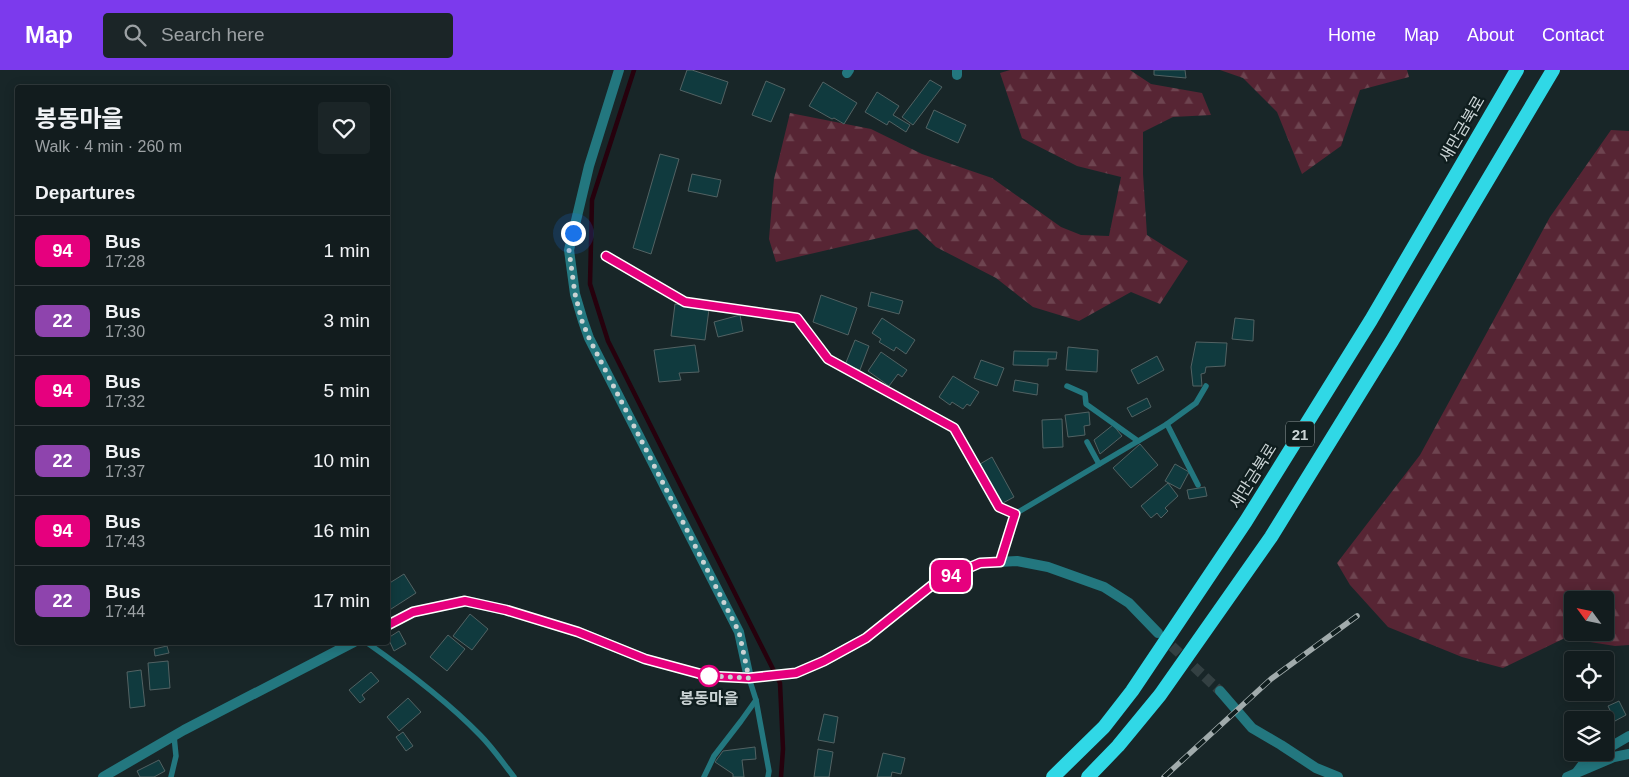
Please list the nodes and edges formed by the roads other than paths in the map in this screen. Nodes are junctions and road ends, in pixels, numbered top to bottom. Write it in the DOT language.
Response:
graph roads {
  1 [pos="619,70"];
  2 [pos="1517,70"];
  3 [pos="1553,70"];
  4 [pos="606,256"];
  5 [pos="1068,386"];
  6 [pos="1206,386"];
  7 [pos="1167,424"];
  8 [pos="1138,441"];
  9 [pos="1087,442"];
  10 [pos="1099,464"];
  11 [pos="1198,485"];
  12 [pos="1015,514"];
  13 [pos="1000,562"];
  14 [pos="390,624"];
  15 [pos="1158,633"];
  16 [pos="348,645"];
  17 [pos="370,645"];
  18 [pos="749,678"];
  19 [pos="1220,691"];
  20 [pos="756,700"];
  21 [pos="174,736"];
  22 [pos="1629,736"];
  23 [pos="1614,745"];
  24 [pos="1629,754"];
  25 [pos="1585,761"];
  26 [pos="1571,776"];
  27 [pos="103,777"];
  28 [pos="171,777"];
  29 [pos="514,777"];
  30 [pos="704,777"];
  31 [pos="768,777"];
  32 [pos="1053,777"];
  33 [pos="1088,777"];
  34 [pos="1338,777"];
  1 -- 18 [label="street"];
  2 -- 32 [label="highway, 새만금북로 / 21"];
  3 -- 33 [label="highway, 21"];
  4 -- 12 [label="lane"];
  5 -- 8 [label="lane"];
  6 -- 7 [label="lane"];
  7 -- 8 [label="lane"];
  7 -- 11 [label="lane"];
  8 -- 10 [label="lane"];
  9 -- 10 [label="lane"];
  10 -- 12 [label="lane"];
  12 -- 13 [label="lane"];
  13 -- 15 [label="street"];
  13 -- 18 [label="street"];
  14 -- 18 [label="street"];
  16 -- 21 [label="street"];
  17 -- 29 [label="lane"];
  18 -- 20 [label="lane"];
  19 -- 34 [label="street"];
  20 -- 30 [label="lane"];
  20 -- 31 [label="lane"];
  21 -- 27 [label="street"];
  21 -- 28 [label="lane"];
  22 -- 23 [label="street"];
  24 -- 26 [label="street"];
  25 -- 26 [label="street"];
}
